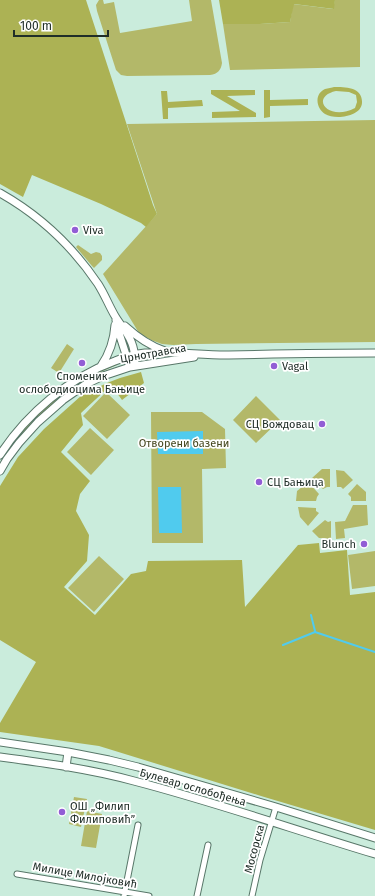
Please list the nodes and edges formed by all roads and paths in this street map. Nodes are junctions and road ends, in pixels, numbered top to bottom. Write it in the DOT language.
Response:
graph roads {
  1 [pos="0,193"];
  2 [pos="116,317"];
  3 [pos="171,353"];
  4 [pos="375,353"];
  5 [pos="135,354"];
  6 [pos="207,355"];
  7 [pos="127,357"];
  8 [pos="101,366"];
  9 [pos="133,367"];
  10 [pos="0,455"];
  11 [pos="0,472"];
  12 [pos="1,744"];
  13 [pos="68,752"];
  14 [pos="0,757"];
  15 [pos="66,767"];
  16 [pos="276,807"];
  17 [pos="272,822"];
  18 [pos="138,825"];
  19 [pos="375,838"];
  20 [pos="208,845"];
  21 [pos="375,854"];
  22 [pos="17,874"];
  23 [pos="125,894"];
  24 [pos="150,896"];
  25 [pos="196,896"];
  26 [pos="252,896"];
  1 -- 2 [label="main road"];
  2 -- 3 [label="main road"];
  2 -- 5 [label="main road"];
  2 -- 7 [label="main road"];
  2 -- 8 [label="main road"];
  3 -- 5 [label="main road, Црнотравска"];
  3 -- 6 [label="main road, Црнотравска"];
  4 -- 6 [label="main road, Црнотравска"];
  5 -- 7 [label="main road, Црнотравска"];
  5 -- 9 [label="main road"];
  6 -- 9 [label="main road, Црнотравска"];
  7 -- 8 [label="main road, Црнотравска"];
  7 -- 9 [label="main road"];
  8 -- 10 [label="main road, Црнотравска"];
  9 -- 11 [label="main road, Црнотравска"];
  12 -- 13 [label="main road, Булевар ослобођења"];
  13 -- 15 [label="main road"];
  13 -- 16 [label="main road, Булевар ослобођења"];
  14 -- 15 [label="main road, Булевар ослобођења"];
  15 -- 17 [label="main road, Булевар ослобођења"];
  16 -- 17 [label="street, Мосорска"];
  16 -- 19 [label="main road, Булевар ослобођења"];
  17 -- 21 [label="main road, Булевар ослобођења"];
  17 -- 26 [label="street, Мосорска"];
  18 -- 23 [label="street"];
  20 -- 25 [label="street"];
  22 -- 23 [label="street, Милице Милојковић"];
  23 -- 24 [label="street, Милице Милојковић"];
}
